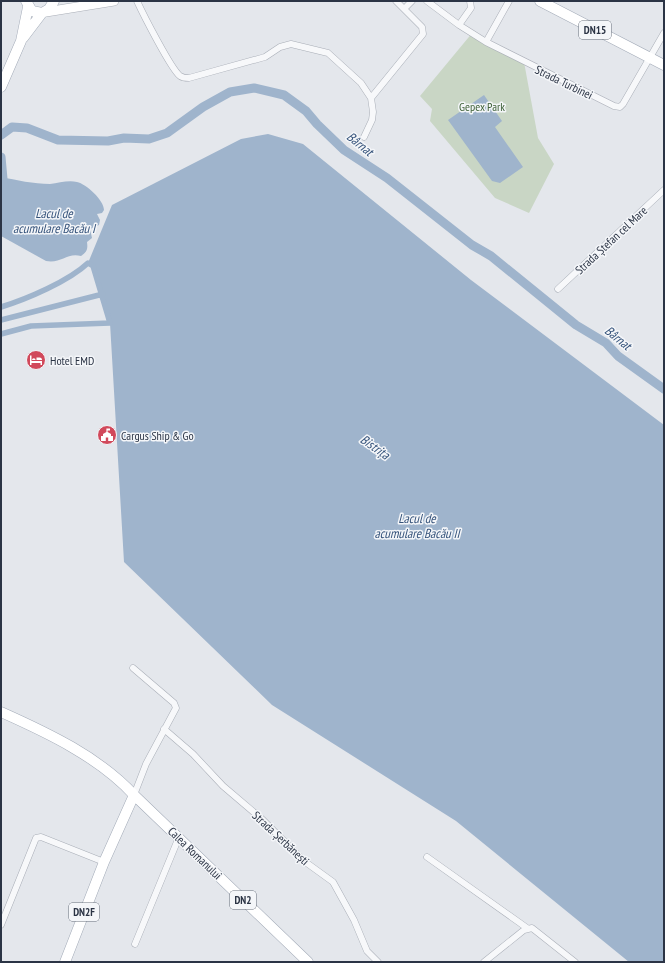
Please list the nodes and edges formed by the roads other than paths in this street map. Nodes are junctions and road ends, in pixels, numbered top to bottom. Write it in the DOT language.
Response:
graph roads {
  1 [pos="54,1"];
  2 [pos="69,1"];
  3 [pos="114,1"];
  4 [pos="137,1"];
  5 [pos="396,1"];
  6 [pos="412,1"];
  7 [pos="427,1"];
  8 [pos="470,1"];
  9 [pos="509,1"];
  10 [pos="540,1"];
  11 [pos="27,4"];
  12 [pos="82,6"];
  13 [pos="404,9"];
  14 [pos="44,12"];
  15 [pos="459,25"];
  16 [pos="664,33"];
  17 [pos="21,41"];
  18 [pos="486,42"];
  19 [pos="650,58"];
  20 [pos="664,65"];
  21 [pos="1,87"];
  22 [pos="371,98"];
  23 [pos="364,137"];
  24 [pos="664,190"];
  25 [pos="558,289"];
  26 [pos="133,668"];
  27 [pos="1,712"];
  28 [pos="1,719"];
  29 [pos="164,729"];
  30 [pos="134,795"];
  31 [pos="179,837"];
  32 [pos="427,857"];
  33 [pos="104,862"];
  34 [pos="1,925"];
  35 [pos="527,928"];
  36 [pos="135,944"];
  37 [pos="65,962"];
  38 [pos="307,962"];
  39 [pos="378,962"];
  40 [pos="484,962"];
  41 [pos="575,962"];
  1 -- 14 [label="main road"];
  2 -- 12 [label="main road"];
  3 -- 12 [label="main road"];
  4 -- 22 [label="street"];
  5 -- 13 [label="street"];
  6 -- 13 [label="street"];
  7 -- 15 [label="street, Strada Turbinei"];
  8 -- 15 [label="street"];
  9 -- 18 [label="street"];
  10 -- 19 [label="main road, DN15"];
  11 -- 14 [label="main road"];
  11 -- 17 [label="main road"];
  12 -- 14 [label="main road"];
  13 -- 22 [label="street"];
  14 -- 17 [label="main road"];
  15 -- 18 [label="street, Strada Turbinei"];
  16 -- 19 [label="street"];
  17 -- 21 [label="main road"];
  18 -- 19 [label="street, Strada Turbinei"];
  19 -- 20 [label="main road, DN15"];
  22 -- 23 [label="street"];
  24 -- 25 [label="street, Strada Ștefan cel Mare"];
  26 -- 29 [label="street"];
  27 -- 30 [label="main road, Calea Romanului / DN2"];
  28 -- 30 [label="main road, Calea Romanului / DN2"];
  29 -- 30 [label="street"];
  29 -- 39 [label="street, Strada Șerbănești"];
  30 -- 31 [label="main road, Calea Romanului / DN2"];
  30 -- 33 [label="main road, DN2F"];
  31 -- 36 [label="street"];
  31 -- 38 [label="main road, Calea Romanului / DN2"];
  32 -- 35 [label="street"];
  33 -- 34 [label="street"];
  33 -- 37 [label="main road, DN2F"];
  35 -- 40 [label="street"];
  35 -- 41 [label="street"];
}
